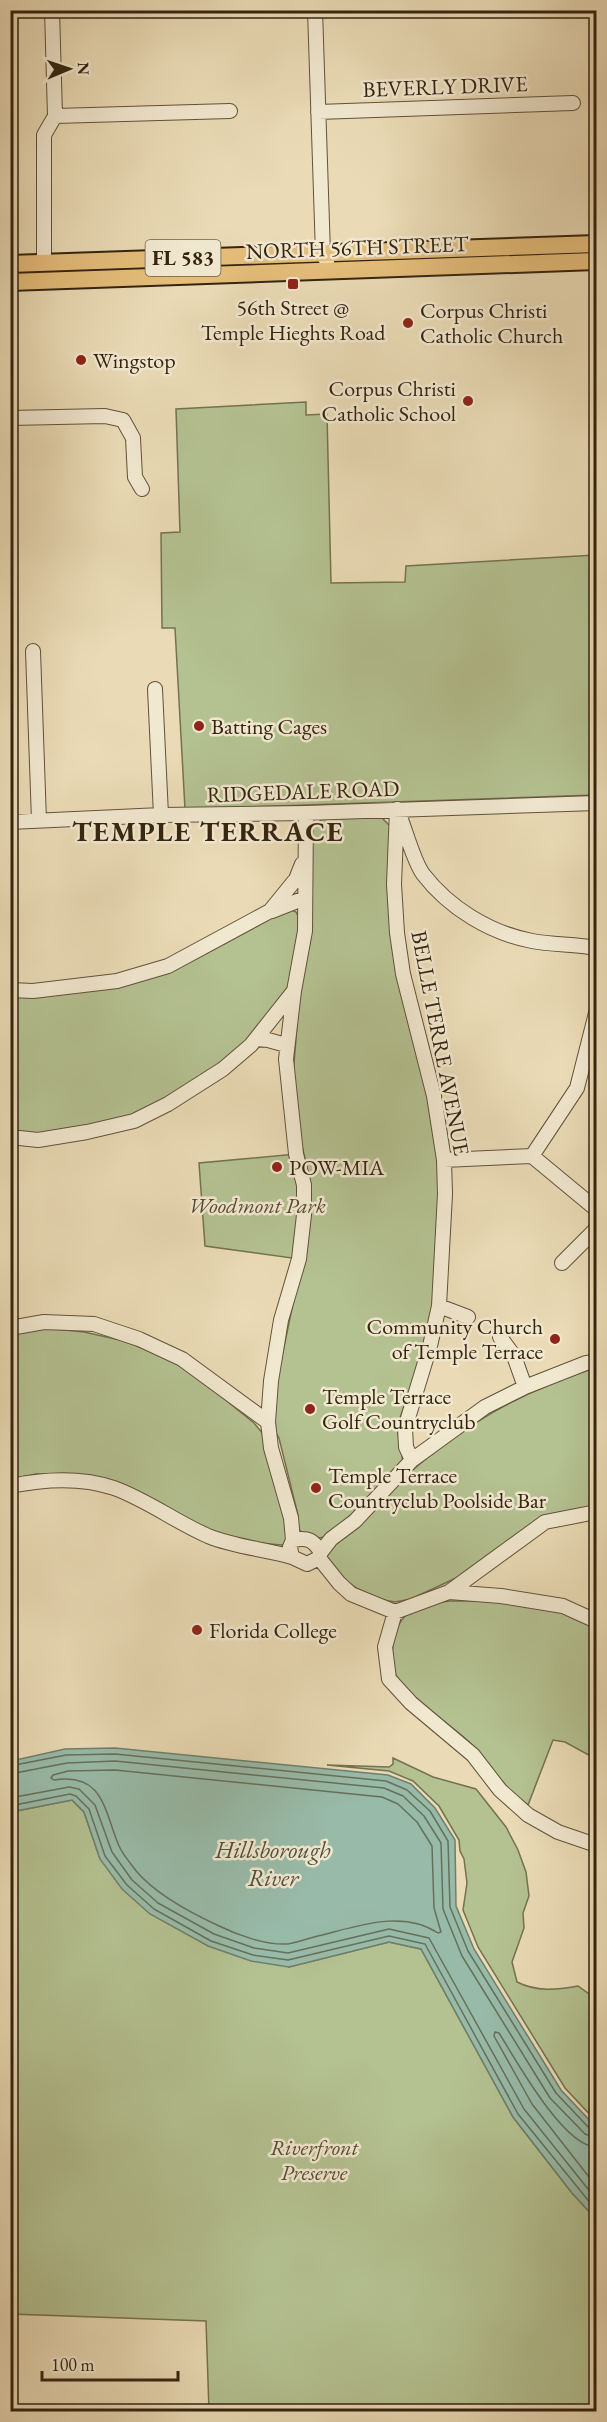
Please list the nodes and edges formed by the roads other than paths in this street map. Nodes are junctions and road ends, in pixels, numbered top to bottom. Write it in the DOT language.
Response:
graph roads {
  1 [pos="52,10"];
  2 [pos="315,10"];
  3 [pos="573,103"];
  4 [pos="230,111"];
  5 [pos="318,112"];
  6 [pos="55,116"];
  7 [pos="597,244"];
  8 [pos="466,249"];
  9 [pos="323,254"];
  10 [pos="553,254"];
  11 [pos="247,256"];
  12 [pos="116,260"];
  13 [pos="597,261"];
  14 [pos="44,263"];
  15 [pos="10,264"];
  16 [pos="402,268"];
  17 [pos="332,270"];
  18 [pos="10,274"];
  19 [pos="172,276"];
  20 [pos="58,280"];
  21 [pos="10,282"];
  22 [pos="10,418"];
  23 [pos="142,489"];
  24 [pos="33,651"];
  25 [pos="155,689"];
  26 [pos="597,803"];
  27 [pos="397,809"];
  28 [pos="306,813"];
  29 [pos="161,815"];
  30 [pos="39,820"];
  31 [pos="10,822"];
  32 [pos="306,856"];
  33 [pos="305,898"];
  34 [pos="270,911"];
  35 [pos="597,948"];
  36 [pos="10,990"];
  37 [pos="294,991"];
  38 [pos="597,1013"];
  39 [pos="257,1039"];
  40 [pos="286,1045"];
  41 [pos="10,1137"];
  42 [pos="532,1156"];
  43 [pos="444,1160"];
  44 [pos="597,1209"];
  45 [pos="597,1229"];
  46 [pos="562,1263"];
  47 [pos="439,1305"];
  48 [pos="468,1317"];
  49 [pos="10,1328"];
  50 [pos="500,1337"];
  51 [pos="597,1362"];
  52 [pos="525,1387"];
  53 [pos="268,1422"];
  54 [pos="412,1460"];
  55 [pos="10,1486"];
  56 [pos="597,1512"];
  57 [pos="305,1550"];
  58 [pos="449,1592"];
  59 [pos="395,1612"];
  60 [pos="597,1621"];
  61 [pos="597,1845"];
  1 -- 6 [label="street"];
  2 -- 5 [label="street"];
  3 -- 5 [label="street, BEVERLY DRIVE"];
  4 -- 6 [label="street"];
  5 -- 9 [label="street"];
  6 -- 14 [label="street"];
  7 -- 10 [label="main road, NORTH 56TH STREET / FL 583"];
  8 -- 9 [label="main road, NORTH 56TH STREET / FL 583"];
  8 -- 10 [label="main road, NORTH 56TH STREET / FL 583"];
  8 -- 16 [label="main road"];
  9 -- 11 [label="main road, NORTH 56TH STREET / FL 583"];
  9 -- 17 [label="street"];
  10 -- 13 [label="main road, NORTH 56TH STREET / FL 583"];
  10 -- 16 [label="main road, NORTH 56TH STREET / FL 583"];
  11 -- 12 [label="main road, NORTH 56TH STREET / FL 583"];
  11 -- 19 [label="main road"];
  12 -- 14 [label="main road, NORTH 56TH STREET / FL 583"];
  12 -- 20 [label="main road"];
  14 -- 15 [label="main road, NORTH 56TH STREET / FL 583"];
  14 -- 18 [label="main road"];
  16 -- 17 [label="main road, NORTH 56TH STREET / FL 583"];
  17 -- 19 [label="main road, NORTH 56TH STREET / FL 583"];
  19 -- 20 [label="main road, NORTH 56TH STREET / FL 583"];
  20 -- 21 [label="main road, NORTH 56TH STREET / FL 583"];
  22 -- 23 [label="street"];
  24 -- 30 [label="street"];
  25 -- 29 [label="street"];
  26 -- 27 [label="street, RIDGEDALE ROAD"];
  27 -- 28 [label="street, RIDGEDALE ROAD"];
  27 -- 35 [label="street"];
  27 -- 43 [label="street, BELLE TERRE AVENUE"];
  28 -- 29 [label="street, RIDGEDALE ROAD"];
  28 -- 32 [label="street"];
  29 -- 30 [label="street, RIDGEDALE ROAD"];
  30 -- 31 [label="street, RIDGEDALE ROAD"];
  32 -- 33 [label="street"];
  32 -- 34 [label="street"];
  33 -- 34 [label="street"];
  33 -- 37 [label="street"];
  34 -- 36 [label="street"];
  37 -- 39 [label="street"];
  37 -- 40 [label="street"];
  38 -- 42 [label="street"];
  39 -- 40 [label="street"];
  39 -- 41 [label="street"];
  40 -- 53 [label="street"];
  42 -- 43 [label="street"];
  42 -- 44 [label="street"];
  43 -- 47 [label="street, BELLE TERRE AVENUE"];
  45 -- 46 [label="street"];
  47 -- 48 [label="street"];
  47 -- 54 [label="street, BELLE TERRE AVENUE"];
  49 -- 53 [label="street"];
  50 -- 52 [label="street"];
  51 -- 52 [label="street"];
  52 -- 54 [label="street"];
  53 -- 57 [label="street"];
  54 -- 57 [label="street"];
  55 -- 57 [label="street"];
  56 -- 58 [label="street"];
  57 -- 59 [label="street"];
  58 -- 59 [label="street"];
  58 -- 60 [label="street"];
  59 -- 61 [label="street"];
}
